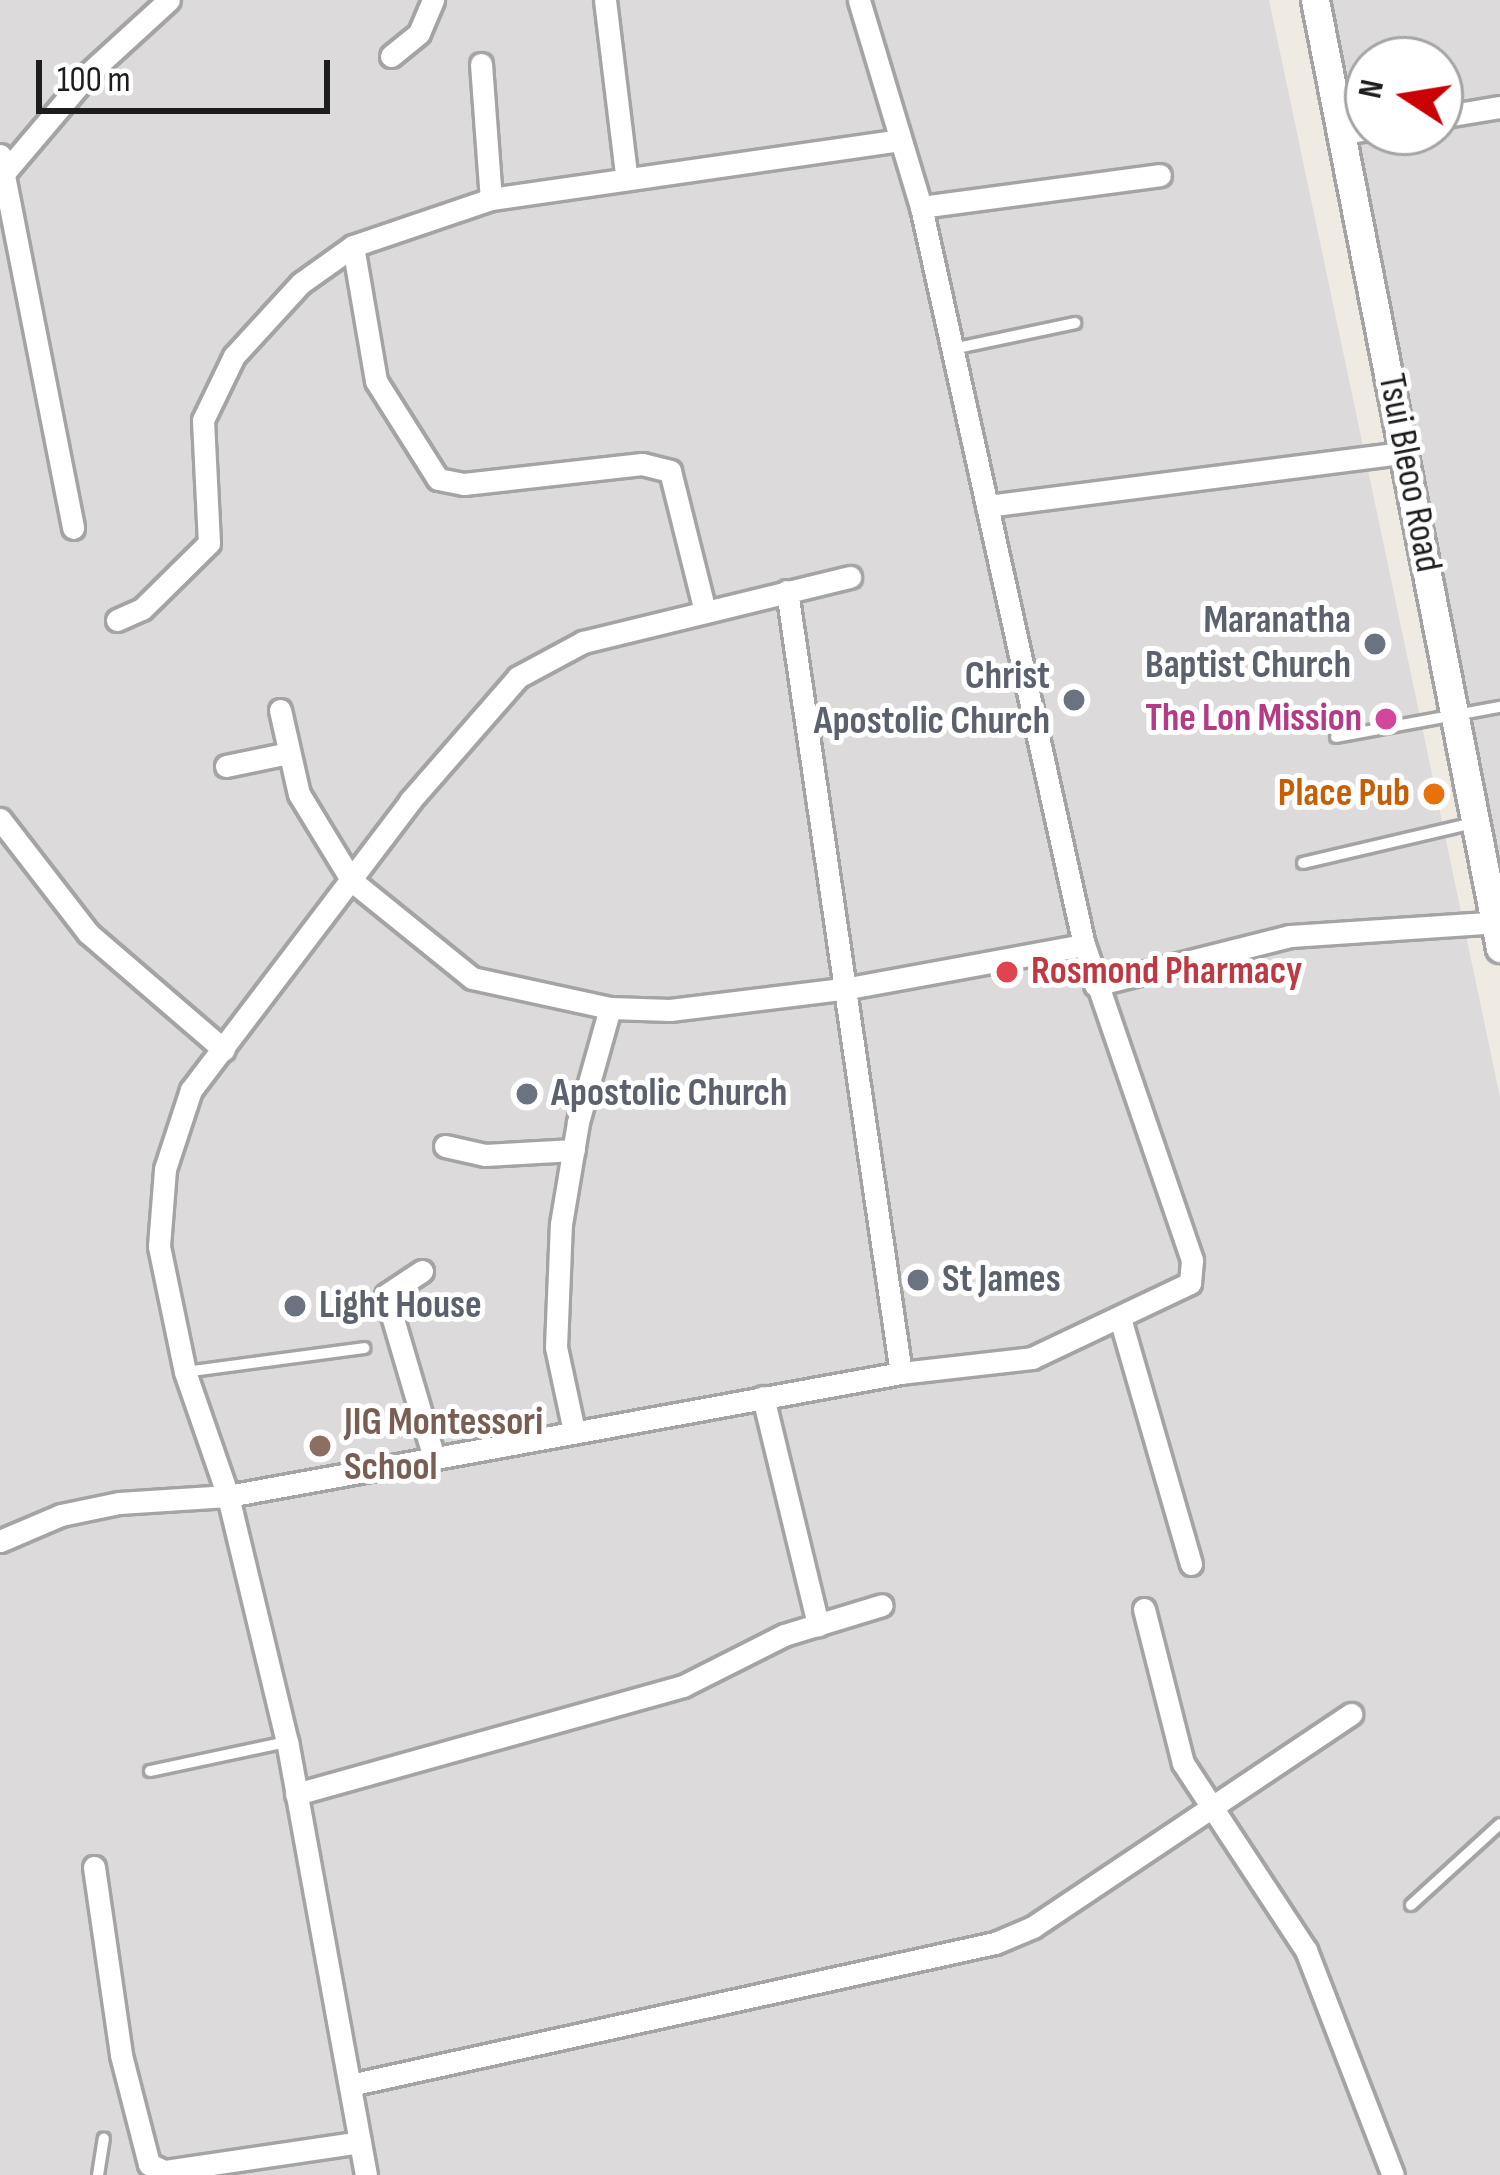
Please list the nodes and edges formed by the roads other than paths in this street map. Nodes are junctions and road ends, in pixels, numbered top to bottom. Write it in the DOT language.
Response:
graph roads {
  1 [pos="169,0"];
  2 [pos="433,0"];
  3 [pos="605,0"];
  4 [pos="859,0"];
  5 [pos="1315,0"];
  6 [pos="391,56"];
  7 [pos="481,64"];
  8 [pos="1344,93"];
  9 [pos="1500,107"];
  10 [pos="1464,113"];
  11 [pos="899,140"];
  12 [pos="1360,156"];
  13 [pos="1,168"];
  14 [pos="626,174"];
  15 [pos="1160,175"];
  16 [pos="491,199"];
  17 [pos="921,207"];
  18 [pos="352,245"];
  19 [pos="1075,323"];
  20 [pos="952,350"];
  21 [pos="1406,452"];
  22 [pos="987,506"];
  23 [pos="74,528"];
  24 [pos="850,577"];
  25 [pos="787,591"];
  26 [pos="704,607"];
  27 [pos="118,620"];
  28 [pos="1500,707"];
  29 [pos="280,710"];
  30 [pos="1454,713"];
  31 [pos="1336,736"];
  32 [pos="289,753"];
  33 [pos="226,766"];
  34 [pos="0,819"];
  35 [pos="1476,823"];
  36 [pos="1303,863"];
  37 [pos="352,881"];
  38 [pos="1498,931"];
  39 [pos="1084,945"];
  40 [pos="1095,985"];
  41 [pos="849,988"];
  42 [pos="610,1008"];
  43 [pos="224,1050"];
  44 [pos="445,1146"];
  45 [pos="574,1150"];
  46 [pos="422,1270"];
  47 [pos="1120,1318"];
  48 [pos="364,1348"];
  49 [pos="185,1372"];
  50 [pos="901,1373"];
  51 [pos="763,1397"];
  52 [pos="574,1431"];
  53 [pos="434,1458"];
  54 [pos="228,1496"];
  55 [pos="0,1541"];
  56 [pos="1192,1564"];
  57 [pos="882,1605"];
  58 [pos="1144,1609"];
  59 [pos="818,1624"];
  60 [pos="1352,1714"];
  61 [pos="287,1742"];
  62 [pos="150,1771"];
  63 [pos="296,1794"];
  64 [pos="1213,1806"];
  65 [pos="1500,1824"];
  66 [pos="94,1867"];
  67 [pos="1411,1905"];
  68 [pos="350,2085"];
  69 [pos="104,2138"];
  70 [pos="360,2142"];
  71 [pos="98,2175"];
  72 [pos="366,2175"];
  73 [pos="1393,2175"];
  1 -- 13 [label="street"];
  2 -- 6 [label="street"];
  3 -- 14 [label="street"];
  4 -- 11 [label="street"];
  5 -- 8 [label="street, Tsui Bleoo Road"];
  7 -- 16 [label="street"];
  9 -- 10 [label="street"];
  11 -- 14 [label="street"];
  11 -- 17 [label="street"];
  12 -- 21 [label="street, Tsui Bleoo Road"];
  13 -- 23 [label="street"];
  14 -- 16 [label="street"];
  15 -- 17 [label="street"];
  16 -- 18 [label="street"];
  17 -- 20 [label="street"];
  18 -- 26 [label="street"];
  18 -- 27 [label="street"];
  19 -- 20 [label="lane"];
  20 -- 22 [label="street"];
  21 -- 22 [label="street"];
  21 -- 30 [label="street, Tsui Bleoo Road"];
  22 -- 39 [label="street"];
  24 -- 25 [label="street"];
  25 -- 26 [label="street"];
  25 -- 41 [label="street"];
  26 -- 37 [label="street"];
  28 -- 30 [label="lane"];
  29 -- 32 [label="street"];
  30 -- 31 [label="lane"];
  30 -- 35 [label="street, Tsui Bleoo Road"];
  32 -- 33 [label="street"];
  32 -- 37 [label="street"];
  34 -- 43 [label="street"];
  35 -- 36 [label="lane"];
  35 -- 38 [label="street, Tsui Bleoo Road"];
  37 -- 42 [label="street"];
  37 -- 43 [label="street"];
  38 -- 40 [label="street"];
  39 -- 40 [label="street"];
  39 -- 41 [label="street"];
  40 -- 47 [label="street"];
  41 -- 42 [label="street"];
  41 -- 50 [label="street"];
  42 -- 45 [label="street"];
  43 -- 49 [label="street"];
  44 -- 45 [label="street"];
  45 -- 52 [label="street"];
  46 -- 53 [label="street"];
  47 -- 50 [label="street"];
  47 -- 56 [label="street"];
  48 -- 49 [label="lane"];
  49 -- 54 [label="street"];
  50 -- 51 [label="street"];
  51 -- 52 [label="street"];
  51 -- 59 [label="street"];
  52 -- 53 [label="street"];
  53 -- 54 [label="street"];
  54 -- 55 [label="street"];
  54 -- 61 [label="street"];
  57 -- 59 [label="street"];
  58 -- 64 [label="street"];
  59 -- 63 [label="street"];
  60 -- 64 [label="street"];
  61 -- 62 [label="lane"];
  61 -- 63 [label="street"];
  63 -- 68 [label="street"];
  64 -- 68 [label="street"];
  64 -- 73 [label="street"];
  65 -- 67 [label="lane"];
  66 -- 70 [label="street"];
  68 -- 70 [label="street"];
  69 -- 71 [label="lane"];
  70 -- 72 [label="street"];
}
